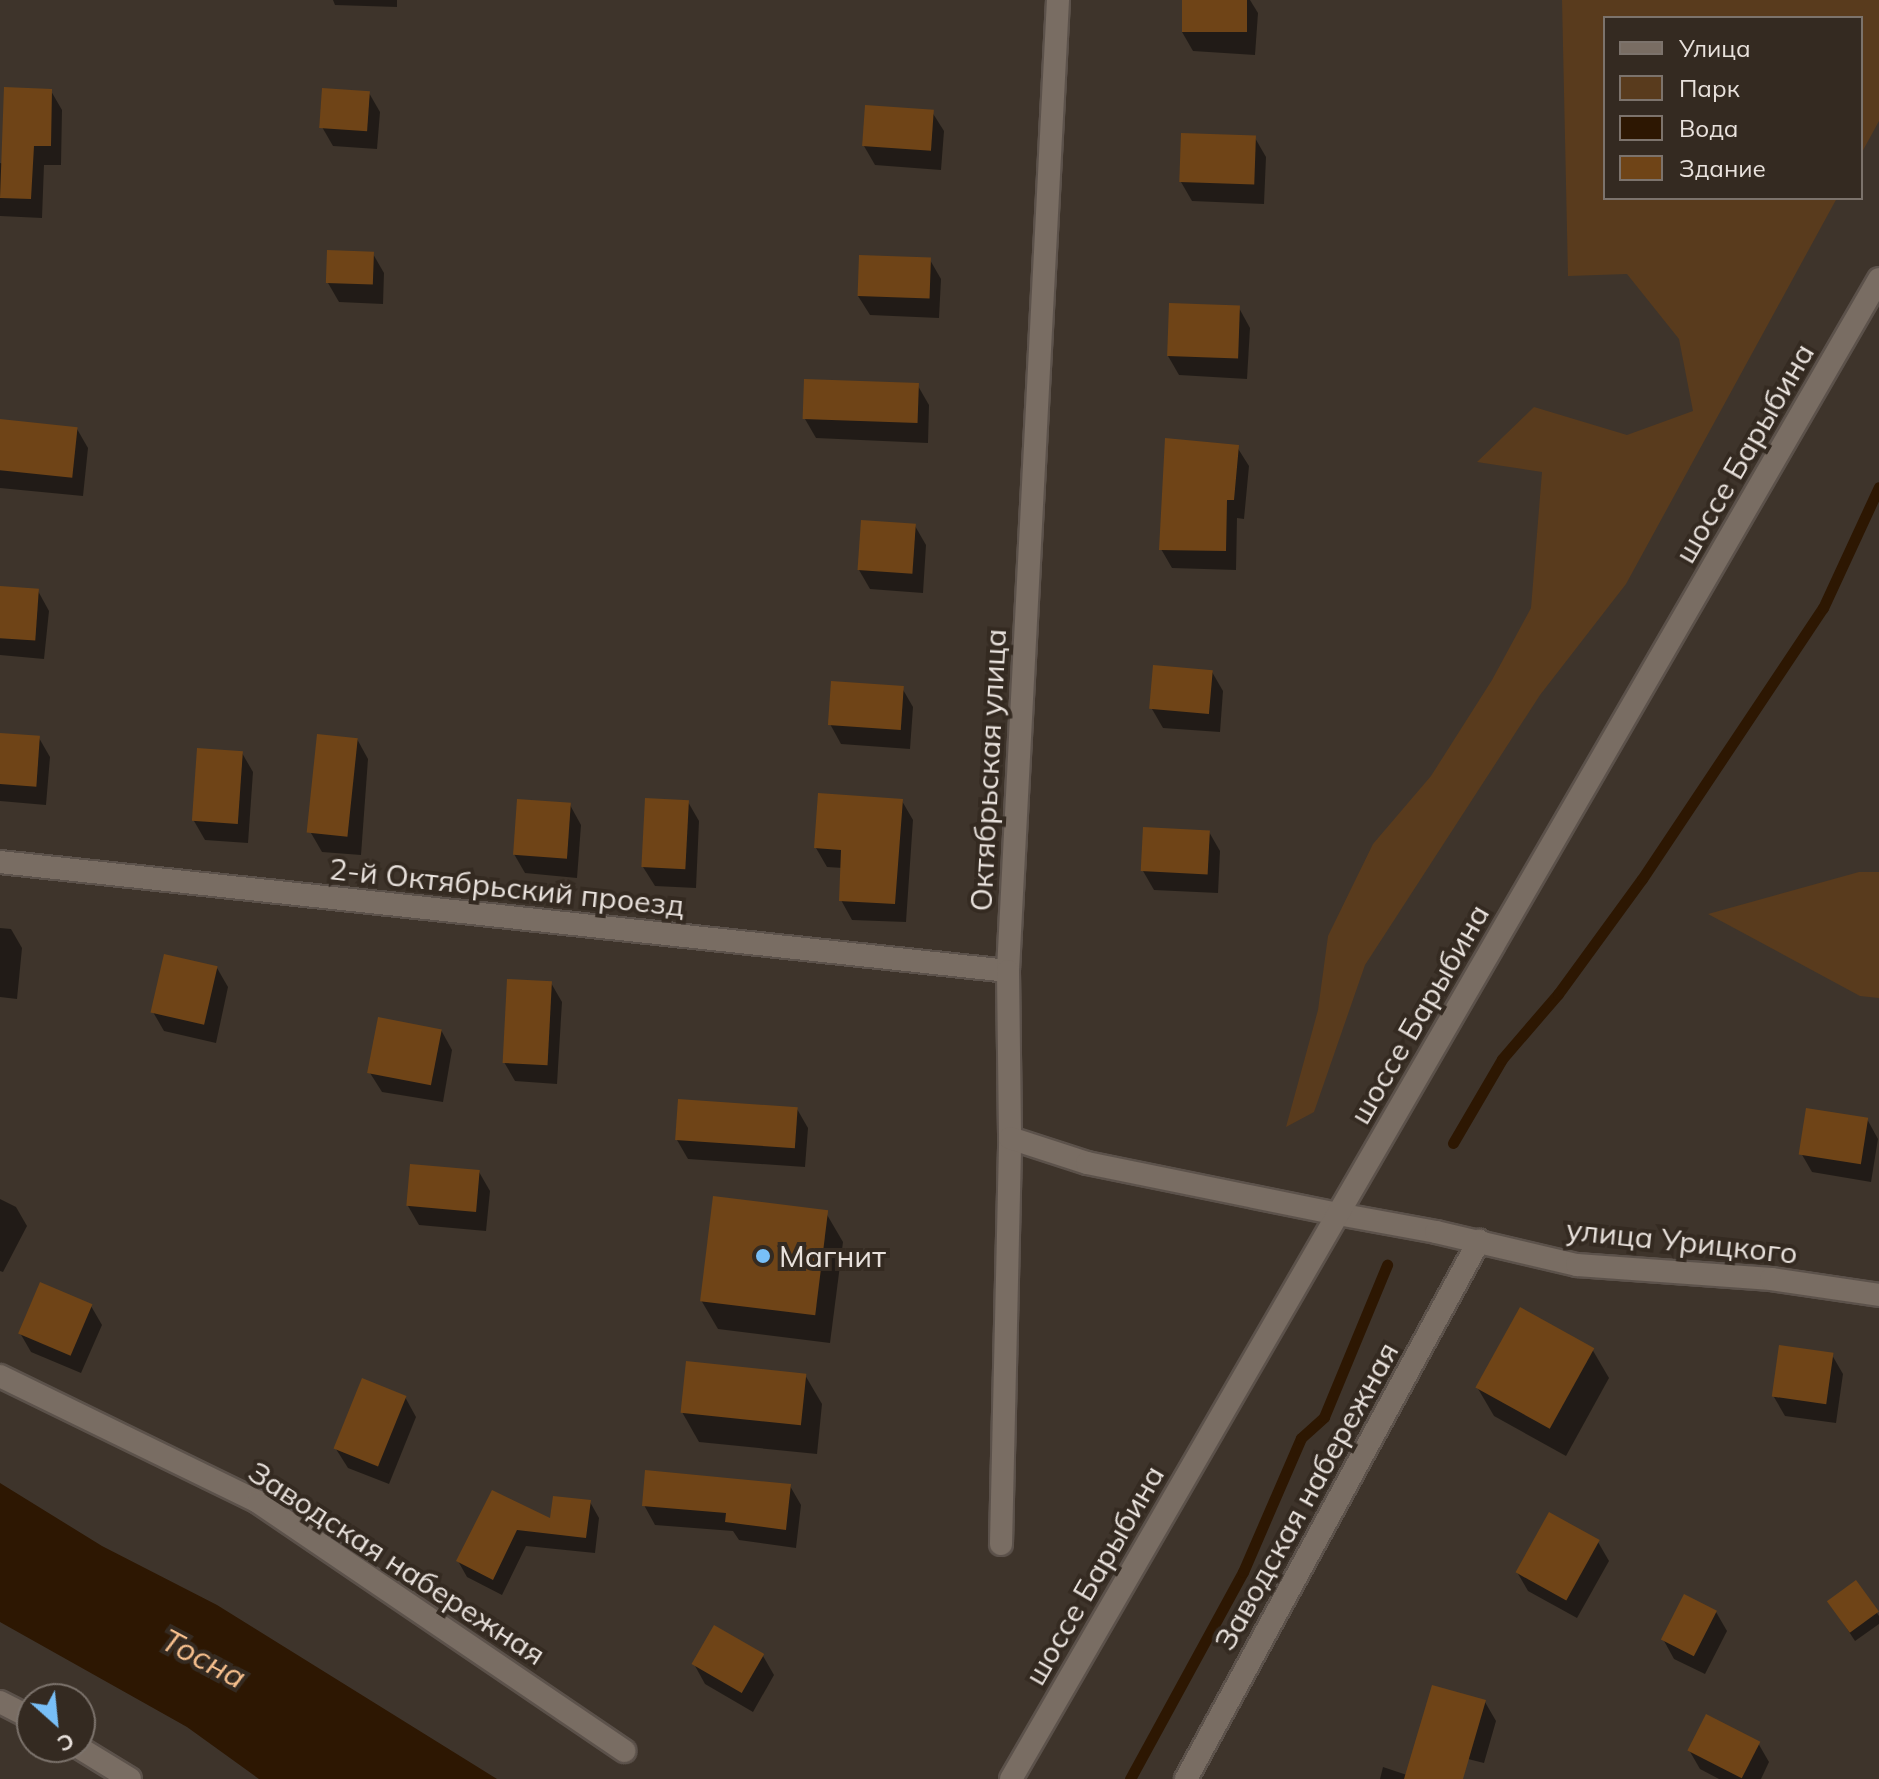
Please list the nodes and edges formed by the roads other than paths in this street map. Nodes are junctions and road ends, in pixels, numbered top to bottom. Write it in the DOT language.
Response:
graph roads {
  1 [pos="1058,0"];
  2 [pos="1879,279"];
  3 [pos="0,862"];
  4 [pos="1008,971"];
  5 [pos="1010,1138"];
  6 [pos="1338,1214"];
  7 [pos="1479,1241"];
  8 [pos="1879,1295"];
  9 [pos="0,1376"];
  10 [pos="1001,1544"];
  11 [pos="624,1751"];
  12 [pos="96,1758"];
  13 [pos="130,1779"];
  14 [pos="1011,1779"];
  15 [pos="1186,1779"];
  1 -- 4 [label="street, Октябрьская улица"];
  2 -- 6 [label="street, шоссе Барыбина"];
  3 -- 4 [label="street, 2-й Октябрьский проезд"];
  4 -- 5 [label="street, Октябрьская улица"];
  5 -- 6 [label="street, улица Урицкого"];
  5 -- 10 [label="street, Октябрьская улица"];
  6 -- 7 [label="street, улица Урицкого"];
  6 -- 14 [label="street, шоссе Барыбина"];
  7 -- 8 [label="street, улица Урицкого"];
  7 -- 15 [label="street, Заводская набережная"];
  9 -- 11 [label="street, Заводская набережная"];
  12 -- 13 [label="street"];
}
